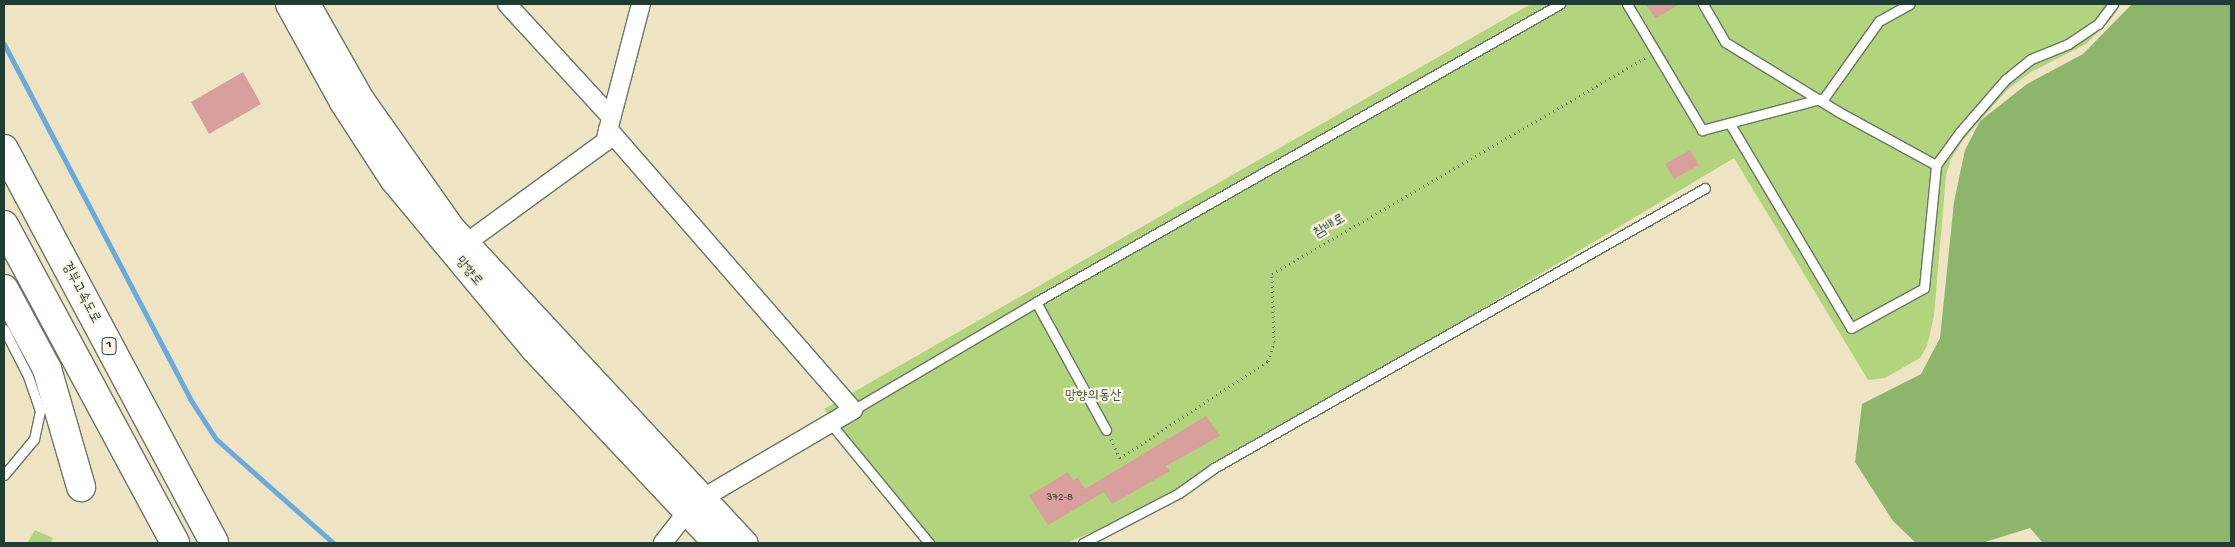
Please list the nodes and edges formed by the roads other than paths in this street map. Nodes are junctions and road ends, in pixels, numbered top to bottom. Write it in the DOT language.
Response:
graph roads {
  1 [pos="288,4"];
  2 [pos="307,4"];
  3 [pos="507,4"];
  4 [pos="642,4"];
  5 [pos="1560,4"];
  6 [pos="1627,4"];
  7 [pos="1704,4"];
  8 [pos="1910,4"];
  9 [pos="2113,4"];
  10 [pos="1820,100"];
  11 [pos="609,122"];
  12 [pos="1730,124"];
  13 [pos="4,149"];
  14 [pos="1936,165"];
  15 [pos="1705,188"];
  16 [pos="4,225"];
  17 [pos="459,248"];
  18 [pos="4,289"];
  19 [pos="1036,302"];
  20 [pos="4,329"];
  21 [pos="853,410"];
  22 [pos="831,424"];
  23 [pos="1106,430"];
  24 [pos="4,475"];
  25 [pos="81,487"];
  26 [pos="695,505"];
  27 [pos="174,543"];
  28 [pos="214,543"];
  29 [pos="663,543"];
  30 [pos="716,543"];
  31 [pos="745,543"];
  32 [pos="929,543"];
  33 [pos="1083,543"];
  1 -- 17 [label="main road, 망향로"];
  2 -- 17 [label="main road, 망향로"];
  3 -- 11 [label="street"];
  4 -- 11 [label="street"];
  5 -- 19 [label="lane"];
  6 -- 12 [label="lane"];
  7 -- 10 [label="lane"];
  8 -- 10 [label="lane"];
  9 -- 14 [label="lane"];
  10 -- 12 [label="lane"];
  10 -- 14 [label="lane"];
  11 -- 17 [label="street"];
  11 -- 21 [label="street"];
  12 -- 14 [label="lane"];
  13 -- 28 [label="highway, 경부고속도로 / 1"];
  15 -- 33 [label="lane"];
  16 -- 27 [label="highway"];
  17 -- 26 [label="main road, 망향로"];
  18 -- 25 [label="highway"];
  19 -- 21 [label="lane"];
  19 -- 23 [label="lane"];
  20 -- 24 [label="lane"];
  21 -- 22 [label="street"];
  22 -- 26 [label="street"];
  22 -- 32 [label="lane"];
  26 -- 29 [label="street"];
  26 -- 30 [label="main road, 망향로"];
  26 -- 31 [label="main road, 망향로"];
}
